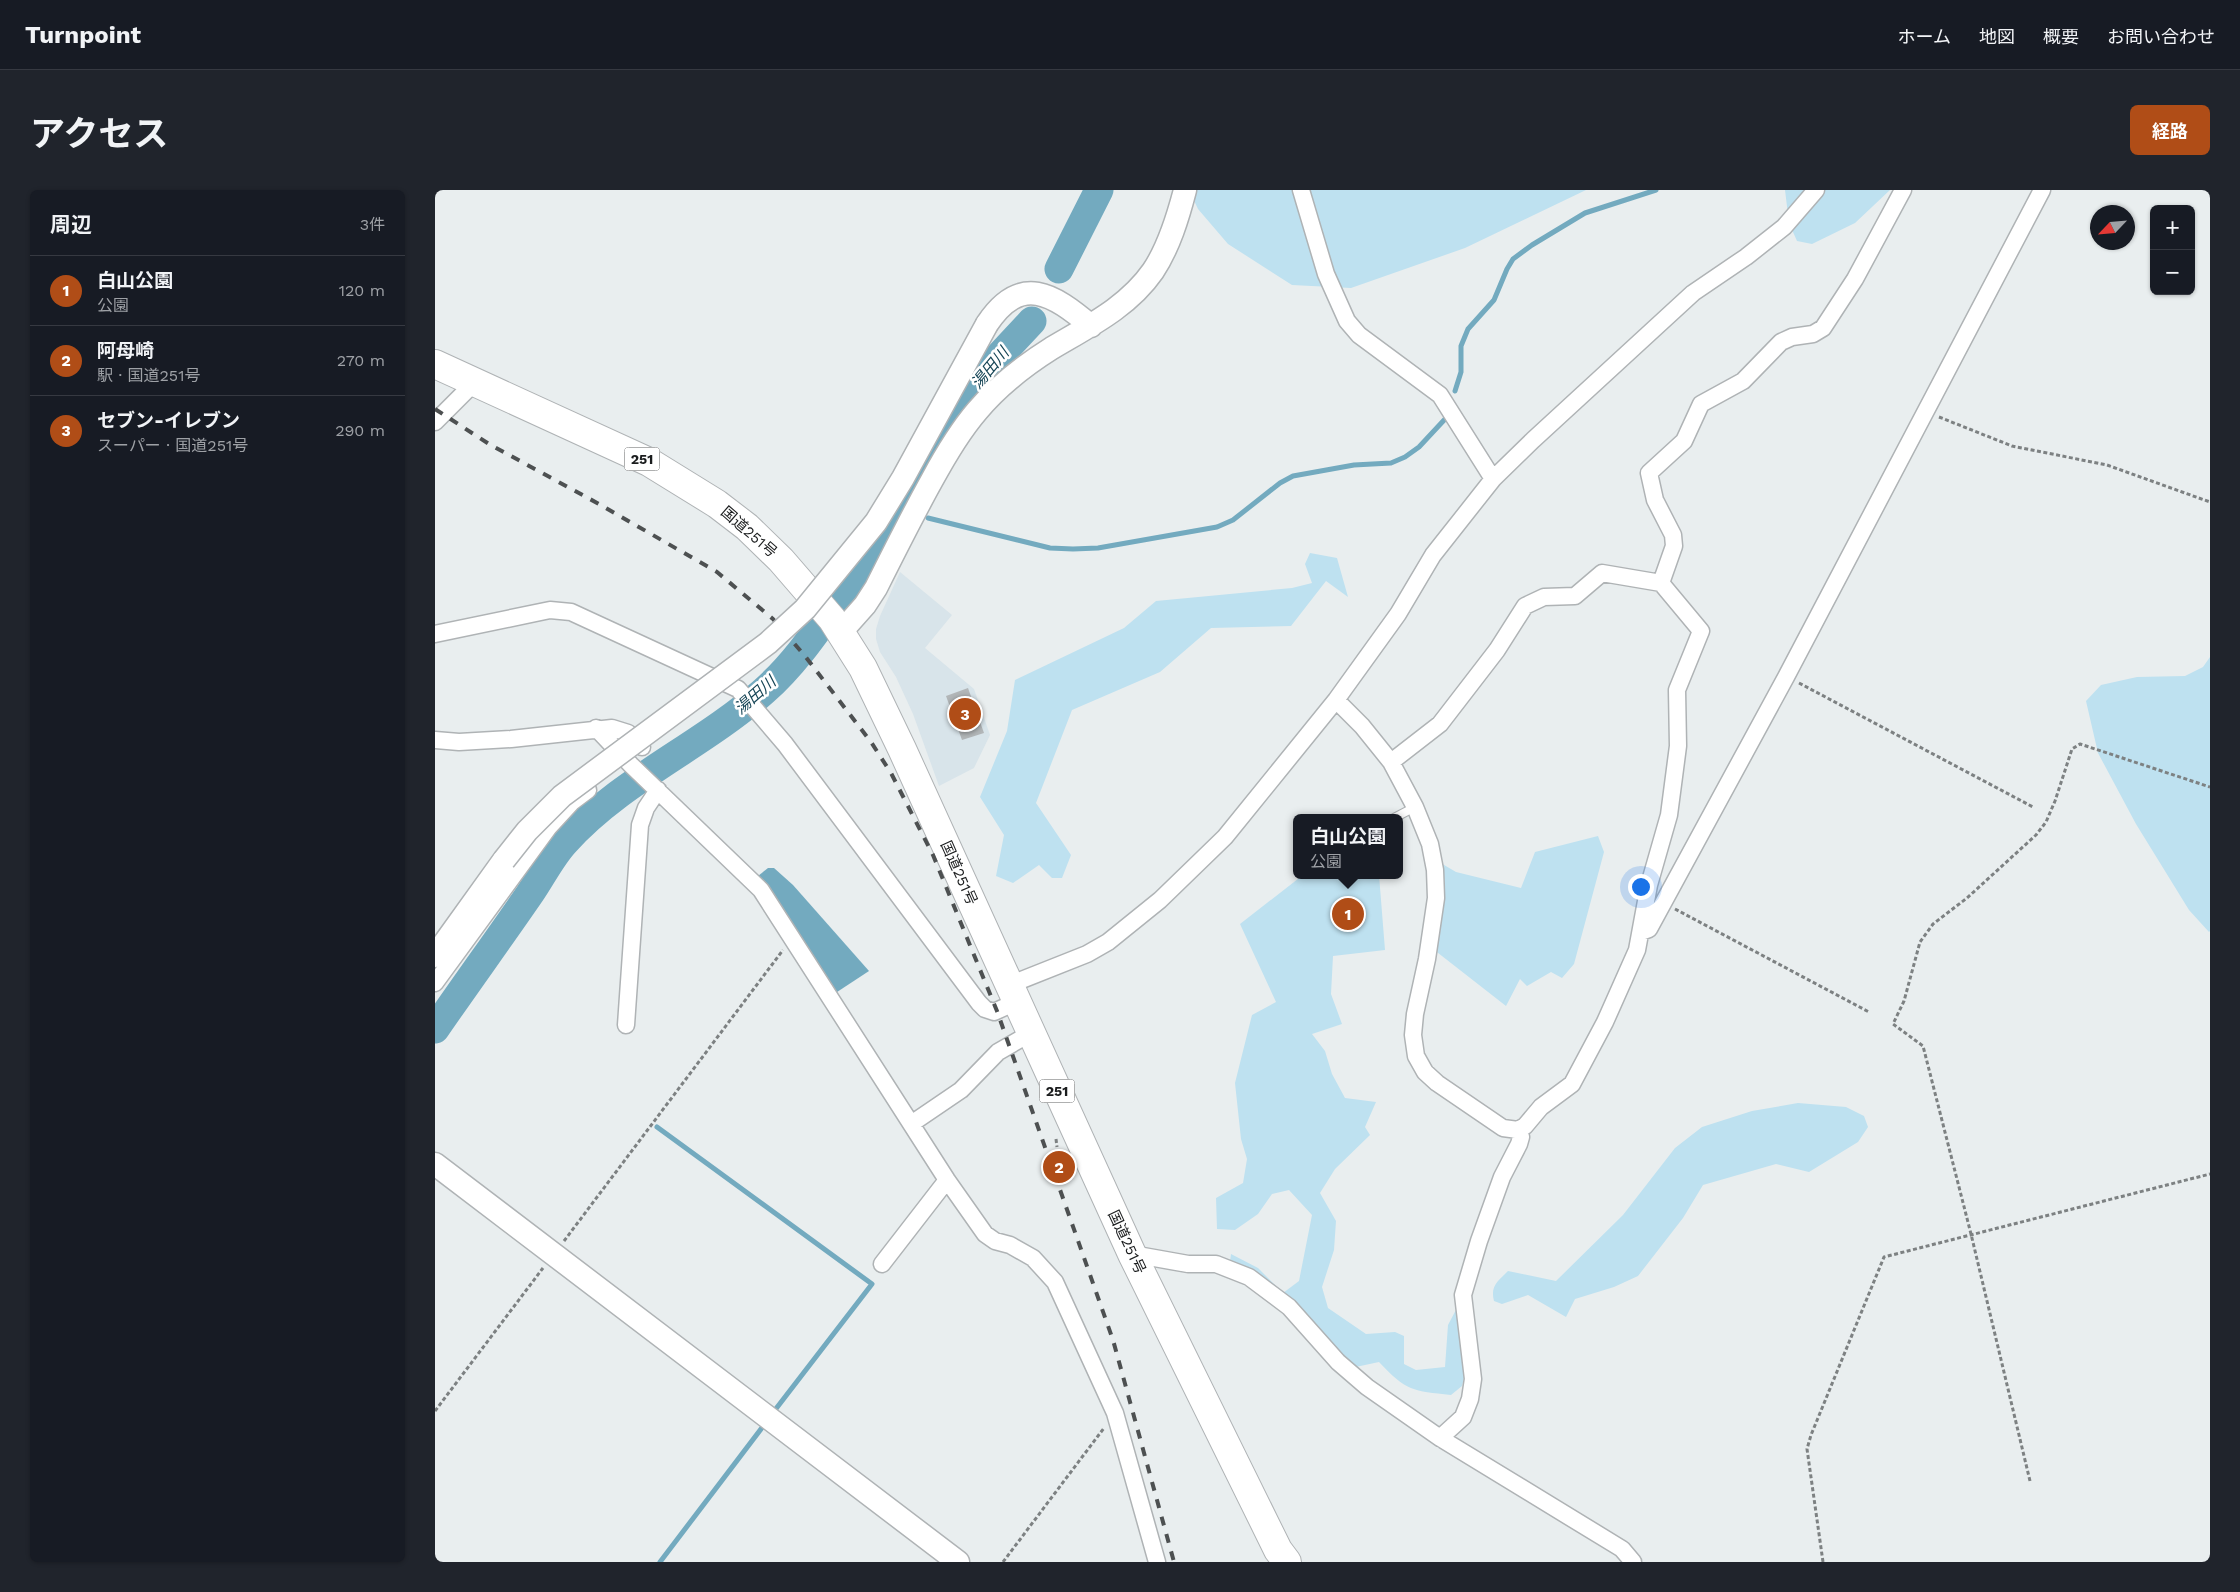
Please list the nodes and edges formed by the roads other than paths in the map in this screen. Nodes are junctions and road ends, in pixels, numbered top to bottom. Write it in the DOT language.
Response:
graph roads {
  1 [pos="1185,190"];
  2 [pos="1301,190"];
  3 [pos="1816,190"];
  4 [pos="1903,190"];
  5 [pos="2042,190"];
  6 [pos="1091,326"];
  7 [pos="435,364"];
  8 [pos="475,382"];
  9 [pos="435,422"];
  10 [pos="1493,480"];
  11 [pos="1661,583"];
  12 [pos="830,618"];
  13 [pos="435,634"];
  14 [pos="734,686"];
  15 [pos="1336,700"];
  16 [pos="596,728"];
  17 [pos="435,740"];
  18 [pos="643,748"];
  19 [pos="1391,762"];
  20 [pos="629,763"];
  21 [pos="655,787"];
  22 [pos="1415,807"];
  23 [pos="1402,814"];
  24 [pos="1641,932"];
  25 [pos="435,956"];
  26 [pos="435,983"];
  27 [pos="1013,994"];
  28 [pos="626,1025"];
  29 [pos="1031,1034"];
  30 [pos="911,1124"];
  31 [pos="1518,1130"];
  32 [pos="435,1164"];
  33 [pos="947,1180"];
  34 [pos="1132,1254"];
  35 [pos="882,1264"];
  36 [pos="1440,1438"];
  37 [pos="958,1562"];
  38 [pos="1157,1562"];
  39 [pos="1287,1562"];
  40 [pos="1633,1562"];
  1 -- 6 [label="street"];
  2 -- 10 [label="street"];
  3 -- 10 [label="street"];
  4 -- 11 [label="street"];
  5 -- 24 [label="street"];
  6 -- 12 [label="street"];
  6 -- 25 [label="street, bridge"];
  7 -- 8 [label="highway, 国道251号 / 251"];
  8 -- 9 [label="street"];
  8 -- 12 [label="highway, 国道251号 / 251"];
  10 -- 15 [label="street"];
  11 -- 19 [label="street"];
  11 -- 24 [label="street"];
  12 -- 27 [label="highway, 国道251号 / 251"];
  13 -- 14 [label="street"];
  14 -- 18 [label="street"];
  14 -- 27 [label="street"];
  15 -- 19 [label="street"];
  15 -- 27 [label="street"];
  16 -- 17 [label="street"];
  16 -- 18 [label="street"];
  16 -- 20 [label="street"];
  18 -- 20 [label="street"];
  19 -- 22 [label="street"];
  20 -- 21 [label="street"];
  20 -- 26 [label="street"];
  21 -- 28 [label="street"];
  21 -- 30 [label="street"];
  22 -- 23 [label="lane"];
  22 -- 31 [label="street"];
  24 -- 31 [label="street"];
  27 -- 29 [label="highway, 国道251号 / 251"];
  29 -- 30 [label="street"];
  29 -- 34 [label="highway, 国道251号 / 251"];
  30 -- 33 [label="street"];
  31 -- 36 [label="street"];
  32 -- 37 [label="street"];
  33 -- 35 [label="street"];
  33 -- 38 [label="street"];
  34 -- 36 [label="street"];
  34 -- 39 [label="highway, 国道251号 / 251"];
  36 -- 40 [label="street"];
}
